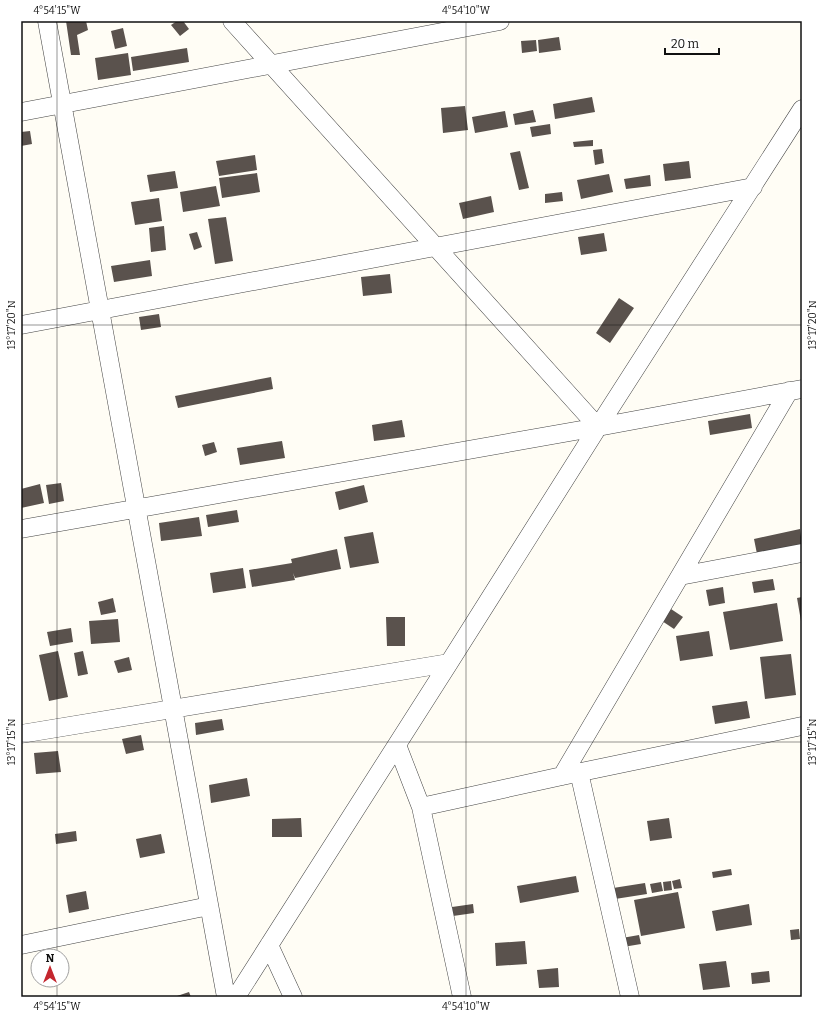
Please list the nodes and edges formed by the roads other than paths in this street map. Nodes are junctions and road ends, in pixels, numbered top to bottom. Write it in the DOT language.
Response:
graph roads {
  1 [pos="47,21"];
  2 [pos="232,21"];
  3 [pos="500,21"];
  4 [pos="271,64"];
  5 [pos="62,104"];
  6 [pos="802,110"];
  7 [pos="21,112"];
  8 [pos="752,187"];
  9 [pos="436,247"];
  10 [pos="100,310"];
  11 [pos="21,325"];
  12 [pos="796,390"];
  13 [pos="598,427"];
  14 [pos="136,508"];
  15 [pos="21,529"];
  16 [pos="802,553"];
  17 [pos="680,576"];
  18 [pos="449,663"];
  19 [pos="173,709"];
  20 [pos="802,726"];
  21 [pos="21,734"];
  22 [pos="396,745"];
  23 [pos="570,774"];
  24 [pos="421,807"];
  25 [pos="209,906"];
  26 [pos="21,945"];
  27 [pos="269,945"];
  28 [pos="226,997"];
  29 [pos="236,997"];
  30 [pos="293,997"];
  31 [pos="462,997"];
  32 [pos="630,997"];
  1 -- 5 [label="street"];
  2 -- 4 [label="street"];
  3 -- 4 [label="street"];
  4 -- 5 [label="street"];
  4 -- 9 [label="street"];
  5 -- 7 [label="street"];
  5 -- 10 [label="street"];
  6 -- 8 [label="street"];
  8 -- 9 [label="street"];
  8 -- 13 [label="street"];
  9 -- 10 [label="street"];
  9 -- 13 [label="street"];
  10 -- 11 [label="street"];
  10 -- 14 [label="street"];
  12 -- 13 [label="street"];
  12 -- 17 [label="street"];
  13 -- 14 [label="street"];
  13 -- 18 [label="street"];
  14 -- 15 [label="street"];
  14 -- 19 [label="street"];
  16 -- 17 [label="street"];
  17 -- 23 [label="street"];
  18 -- 19 [label="street"];
  18 -- 22 [label="street"];
  19 -- 21 [label="street"];
  19 -- 25 [label="street"];
  20 -- 23 [label="street"];
  22 -- 24 [label="street"];
  22 -- 27 [label="street"];
  23 -- 24 [label="street"];
  23 -- 32 [label="street"];
  24 -- 31 [label="street"];
  25 -- 26 [label="street"];
  25 -- 28 [label="street"];
  27 -- 29 [label="street"];
  27 -- 30 [label="street"];
}
